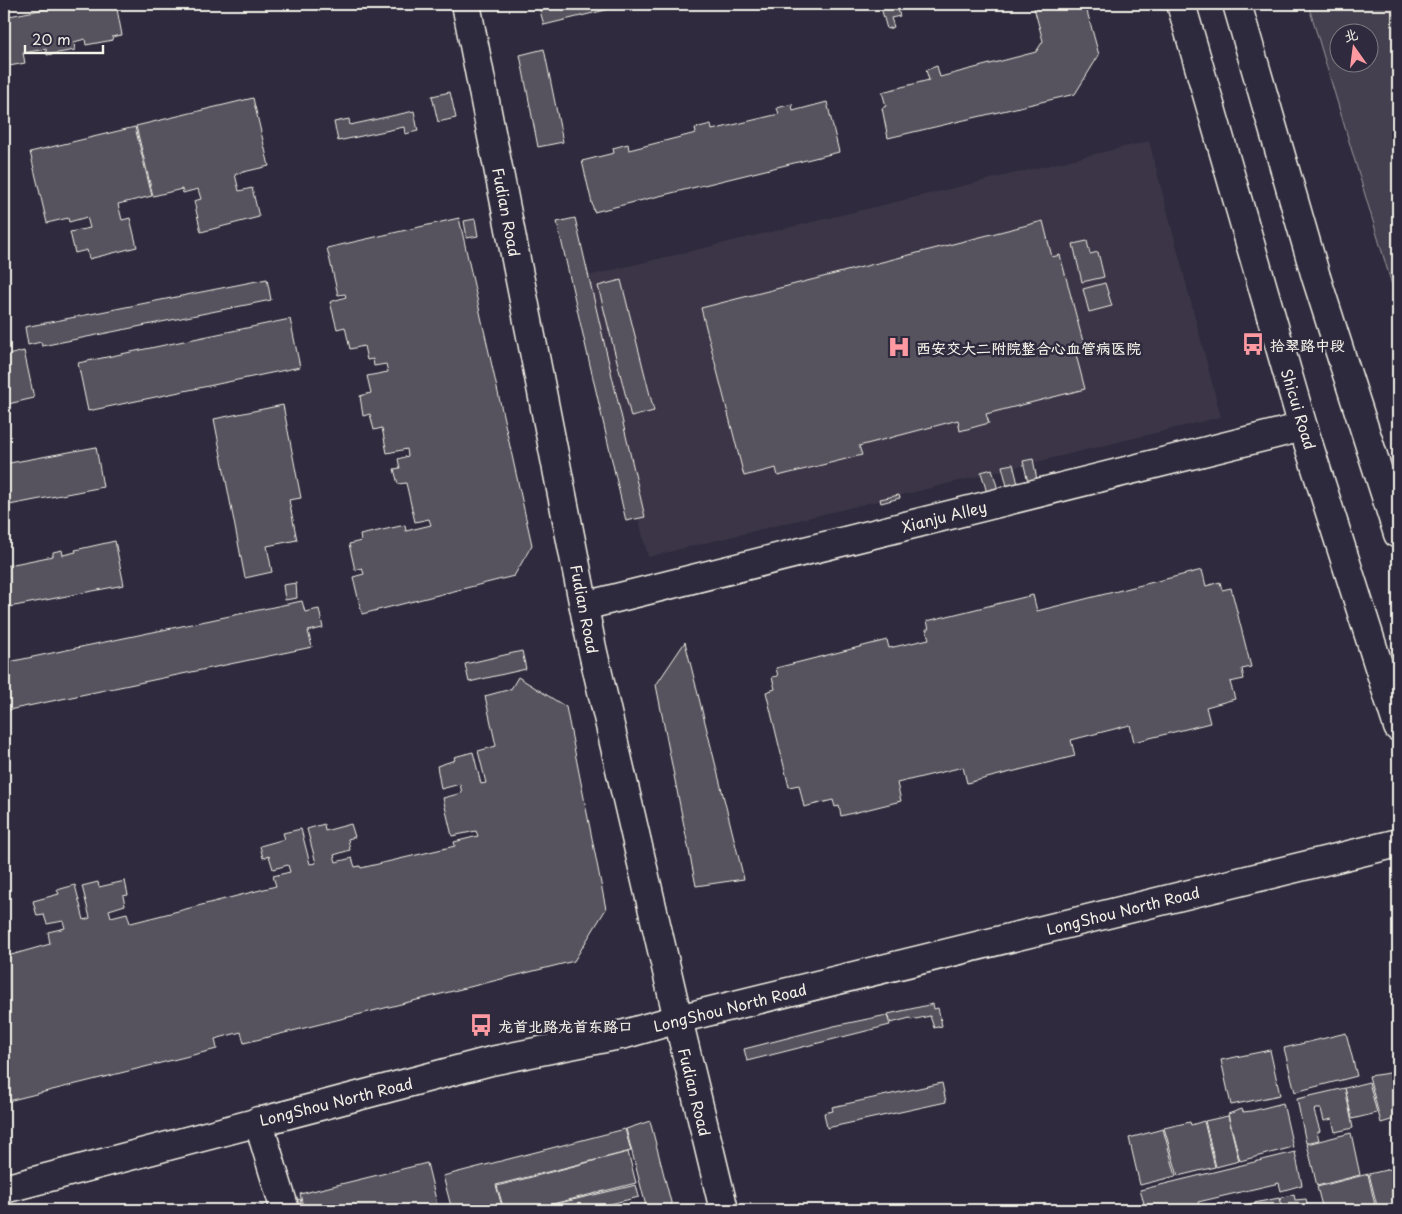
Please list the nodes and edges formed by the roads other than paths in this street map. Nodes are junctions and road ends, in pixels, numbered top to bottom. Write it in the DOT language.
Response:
graph roads {
  1 [pos="466,4"];
  2 [pos="1181,4"];
  3 [pos="1237,4"];
  4 [pos="1303,426"];
  5 [pos="1398,534"];
  6 [pos="584,606"];
  7 [pos="1398,727"];
  8 [pos="1398,843"];
  9 [pos="678,1019"];
  10 [pos="258,1121"];
  11 [pos="4,1189"];
  12 [pos="285,1210"];
  13 [pos="724,1210"];
  1 -- 6 [label="street, Fudian Road"];
  2 -- 4 [label="street, Shicui Road"];
  3 -- 5 [label="street"];
  4 -- 6 [label="street, Xianju Alley"];
  4 -- 7 [label="street, Shicui Road"];
  6 -- 9 [label="street, Fudian Road"];
  8 -- 9 [label="street, LongShou North Road"];
  9 -- 10 [label="street, LongShou North Road"];
  9 -- 13 [label="street, Fudian Road"];
  10 -- 11 [label="street, LongShou North Road"];
  10 -- 12 [label="street"];
}
